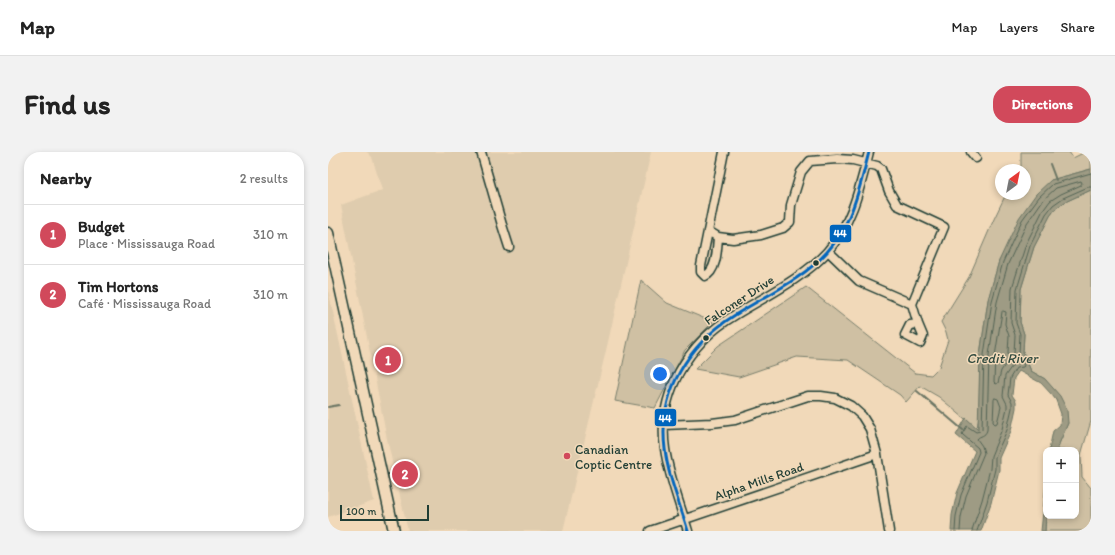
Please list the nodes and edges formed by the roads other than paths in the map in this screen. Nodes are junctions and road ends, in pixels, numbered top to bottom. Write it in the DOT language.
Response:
graph roads {
  1 [pos="481,152"];
  2 [pos="724,152"];
  3 [pos="869,152"];
  4 [pos="866,164"];
  5 [pos="708,231"];
  6 [pos="328,233"];
  7 [pos="718,237"];
  8 [pos="509,247"];
  9 [pos="828,251"];
  10 [pos="912,304"];
  11 [pos="918,324"];
  12 [pos="664,425"];
  13 [pos="876,454"];
  14 [pos="685,520"];
  15 [pos="394,531"];
  16 [pos="650,531"];
  17 [pos="688,531"];
  18 [pos="889,531"];
  1 -- 8 [label="street"];
  2 -- 5 [label="street"];
  3 -- 4 [label="street, Falconer Drive"];
  4 -- 7 [label="street"];
  4 -- 9 [label="street, Falconer Drive"];
  4 -- 10 [label="street"];
  5 -- 7 [label="street"];
  5 -- 7 [label="street"];
  6 -- 15 [label="main road"];
  9 -- 10 [label="street"];
  9 -- 12 [label="street, Falconer Drive"];
  10 -- 11 [label="street"];
  12 -- 13 [label="street"];
  12 -- 14 [label="street, Falconer Drive"];
  13 -- 14 [label="street, Alpha Mills Road"];
  13 -- 18 [label="street"];
  14 -- 16 [label="street, Alpha Mills Road"];
  14 -- 17 [label="street, Falconer Drive"];
}
